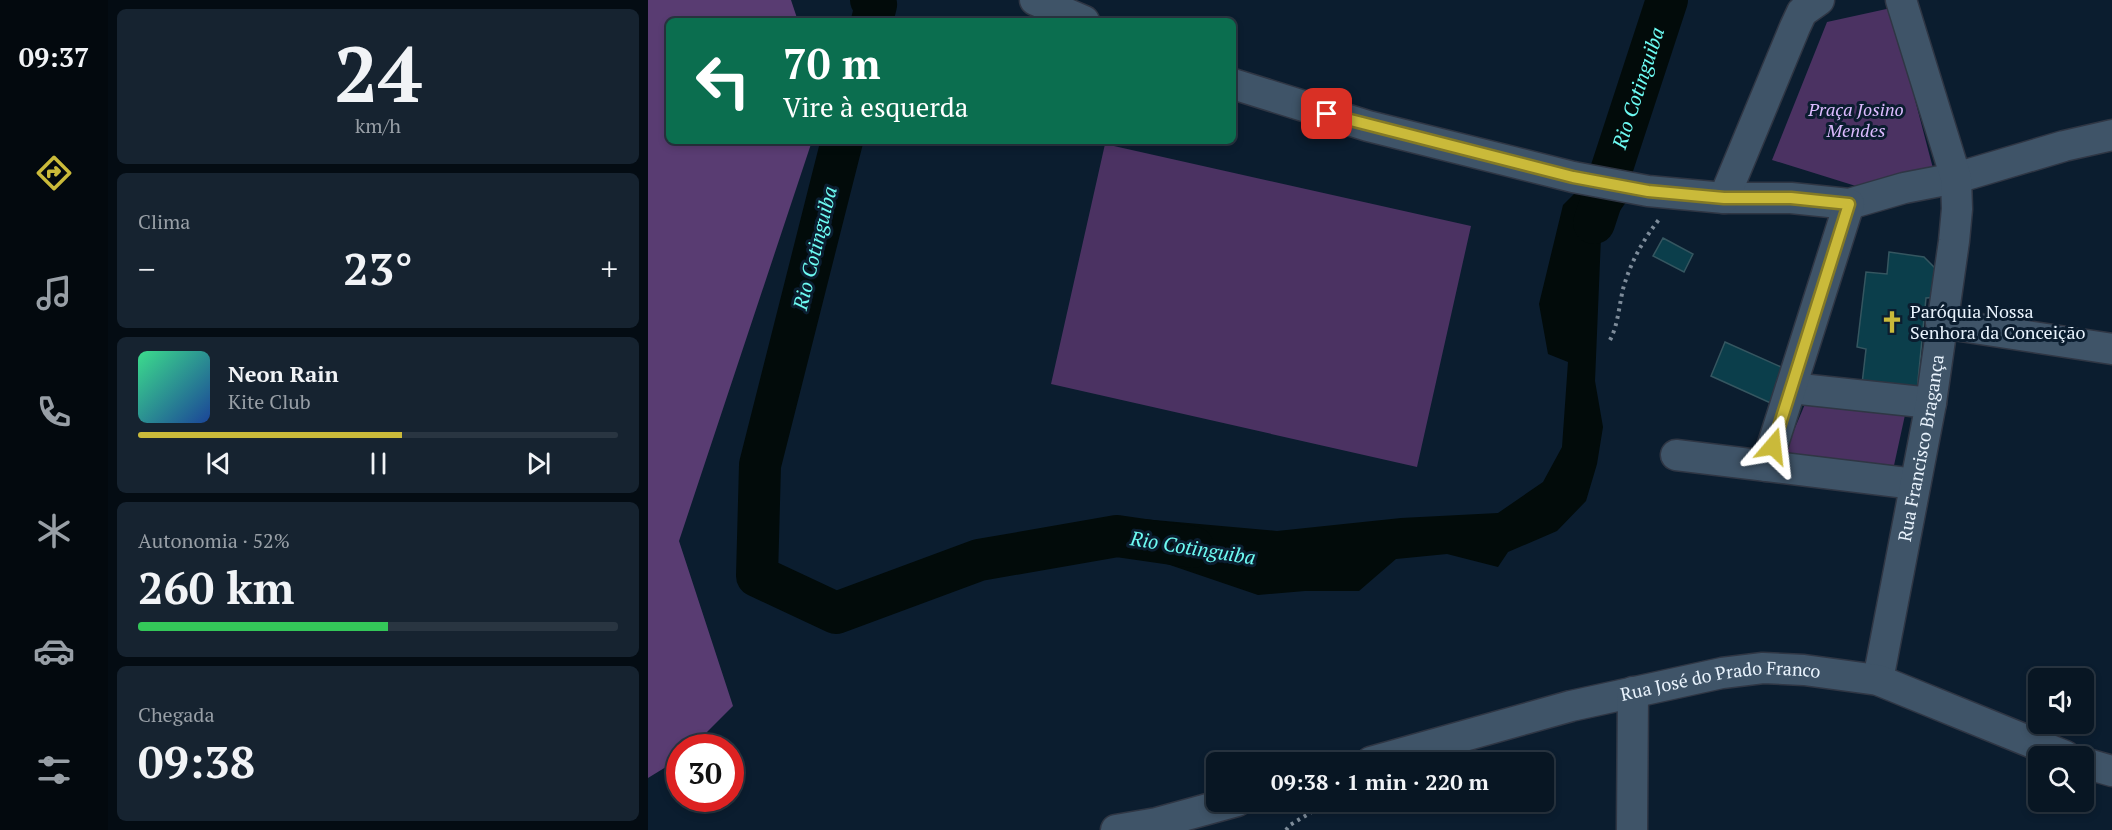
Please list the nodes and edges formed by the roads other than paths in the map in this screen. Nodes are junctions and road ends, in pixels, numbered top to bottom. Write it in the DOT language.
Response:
graph roads {
  1 [pos="1035,0"];
  2 [pos="1819,0"];
  3 [pos="1901,0"];
  4 [pos="1077,18"];
  5 [pos="1236,85"];
  6 [pos="2112,135"];
  7 [pos="1956,178"];
  8 [pos="1724,198"];
  9 [pos="1849,204"];
  10 [pos="1941,323"];
  11 [pos="2112,349"];
  12 [pos="1791,388"];
  13 [pos="1931,403"];
  14 [pos="1676,455"];
  15 [pos="1767,466"];
  16 [pos="1915,484"];
  17 [pos="1878,680"];
  18 [pos="1633,692"];
  19 [pos="2040,746"];
  20 [pos="1406,752"];
  21 [pos="2094,766"];
  22 [pos="2112,771"];
  23 [pos="1206,810"];
  24 [pos="1116,830"];
  25 [pos="1632,830"];
  1 -- 4 [label="street"];
  2 -- 8 [label="street"];
  3 -- 7 [label="street, Rua Francisco Bragança"];
  5 -- 8 [label="street"];
  6 -- 7 [label="street"];
  7 -- 9 [label="street"];
  7 -- 10 [label="street, Rua Francisco Bragança"];
  8 -- 9 [label="street"];
  9 -- 12 [label="street"];
  10 -- 11 [label="street"];
  10 -- 13 [label="street, Rua Francisco Bragança"];
  12 -- 13 [label="street"];
  12 -- 15 [label="street"];
  13 -- 16 [label="street, Rua Francisco Bragança"];
  14 -- 15 [label="street"];
  15 -- 16 [label="street"];
  16 -- 17 [label="street, Rua Francisco Bragança"];
  17 -- 18 [label="street, Rua José do Prado Franco"];
  17 -- 19 [label="street, Rua José do Prado Franco"];
  18 -- 20 [label="street, Rua José do Prado Franco"];
  18 -- 25 [label="street"];
  21 -- 22 [label="street"];
  23 -- 24 [label="street"];
}
